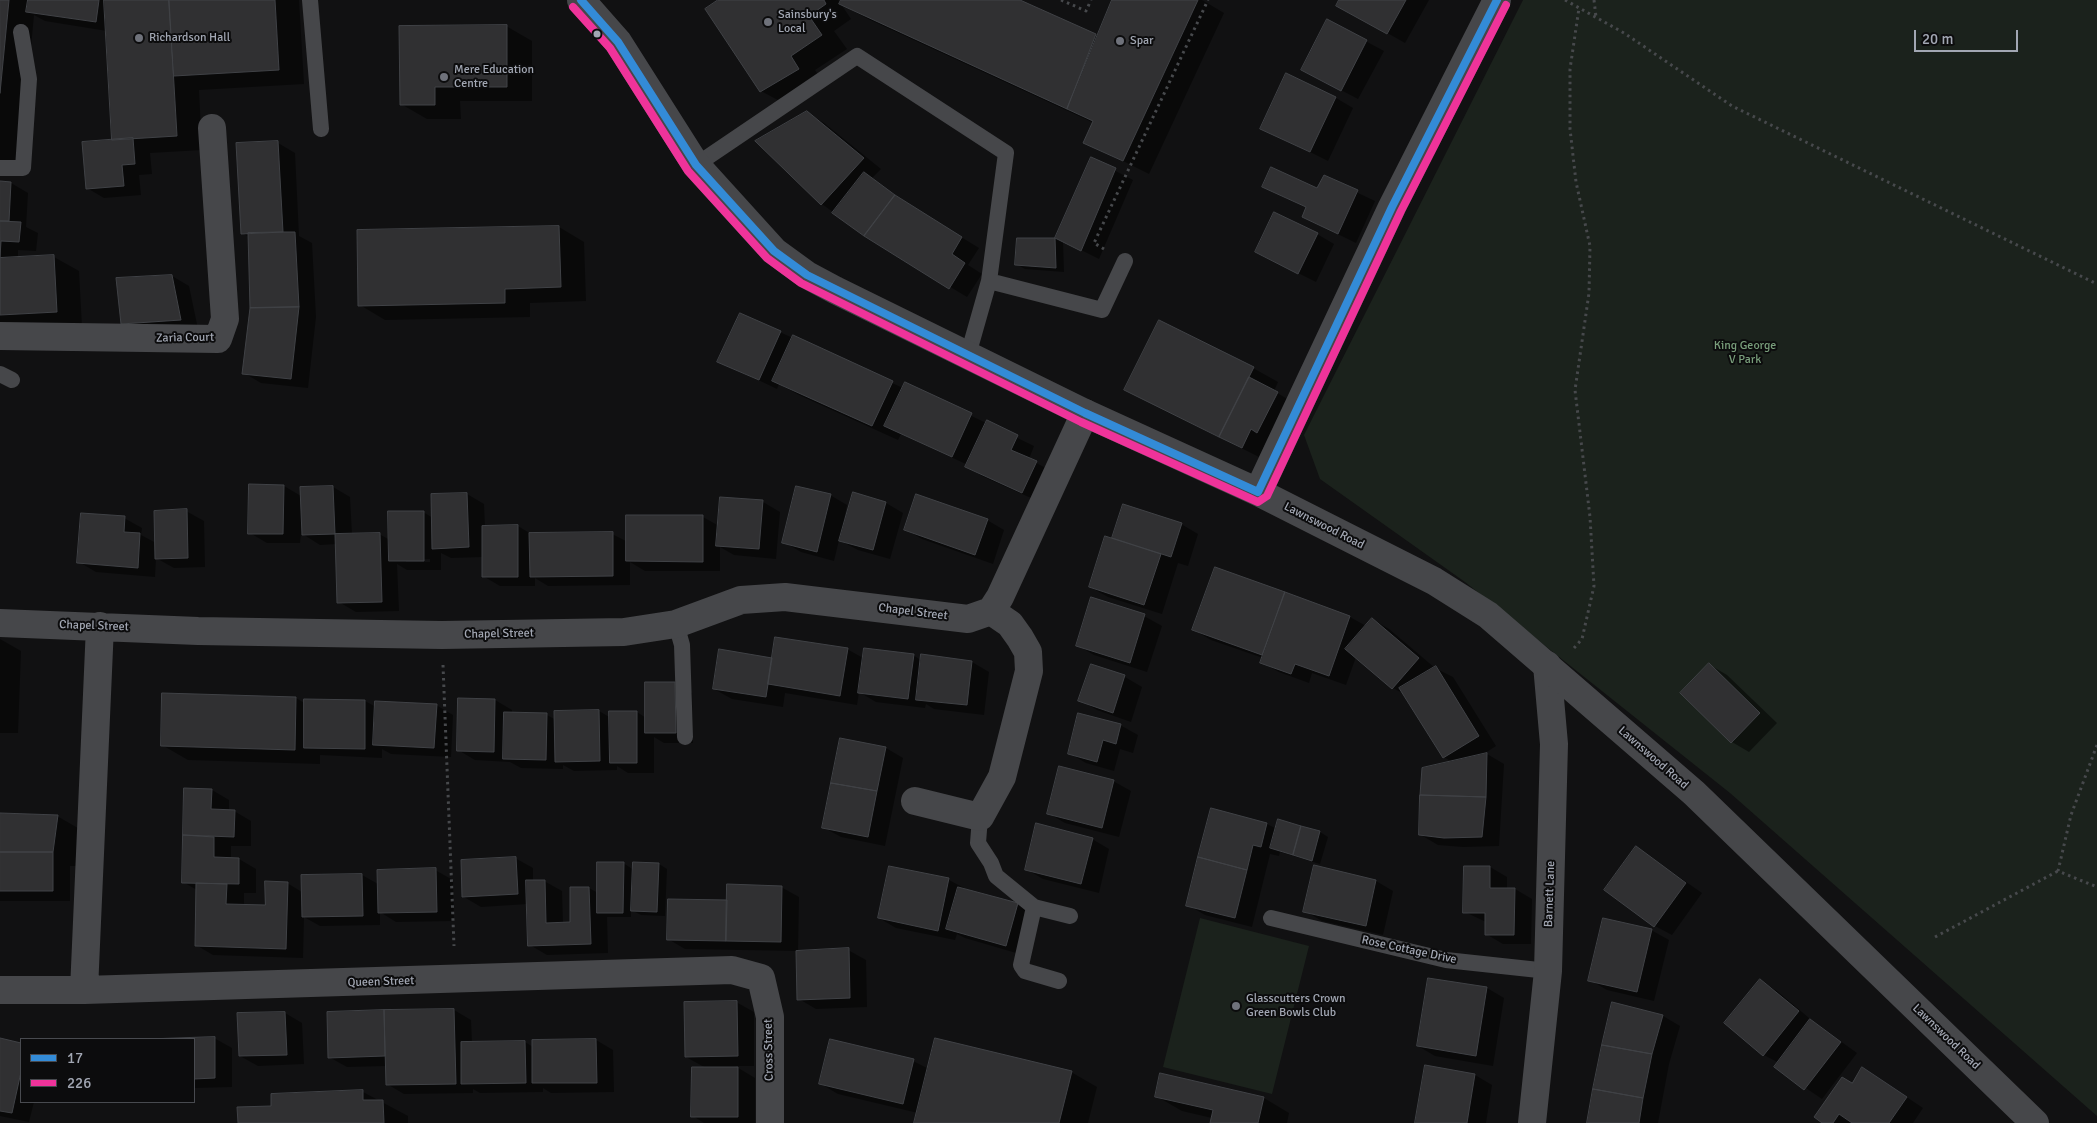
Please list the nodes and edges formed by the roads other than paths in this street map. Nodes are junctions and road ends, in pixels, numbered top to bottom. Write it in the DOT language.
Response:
graph roads {
  1 [pos="310,0"];
  2 [pos="582,0"];
  3 [pos="1497,0"];
  4 [pos="21,32"];
  5 [pos="212,128"];
  6 [pos="321,129"];
  7 [pos="696,165"];
  8 [pos="0,168"];
  9 [pos="1125,261"];
  10 [pos="989,281"];
  11 [pos="0,336"];
  12 [pos="968,355"];
  13 [pos="1085,413"];
  14 [pos="1258,492"];
  15 [pos="991,611"];
  16 [pos="0,624"];
  17 [pos="676,624"];
  18 [pos="100,626"];
  19 [pos="1551,669"];
  20 [pos="685,737"];
  21 [pos="914,801"];
  22 [pos="980,817"];
  23 [pos="1034,907"];
  24 [pos="1070,916"];
  25 [pos="1271,918"];
  26 [pos="1548,971"];
  27 [pos="761,978"];
  28 [pos="1059,981"];
  29 [pos="0,990"];
  30 [pos="84,990"];
  31 [pos="770,1123"];
  32 [pos="1532,1123"];
  33 [pos="2035,1123"];
  1 -- 6 [label="lane"];
  2 -- 7 [label="street, Lawnswood Road"];
  3 -- 14 [label="street"];
  4 -- 8 [label="lane"];
  5 -- 11 [label="street, Zaria Court"];
  7 -- 10 [label="lane"];
  7 -- 12 [label="street, Lawnswood Road"];
  9 -- 10 [label="lane"];
  10 -- 12 [label="lane"];
  12 -- 13 [label="street, Lawnswood Road"];
  13 -- 14 [label="street, Lawnswood Road"];
  13 -- 15 [label="street"];
  14 -- 19 [label="street, Lawnswood Road"];
  15 -- 17 [label="street, Chapel Street"];
  15 -- 22 [label="street"];
  16 -- 18 [label="street, Chapel Street"];
  17 -- 18 [label="street, Chapel Street"];
  17 -- 20 [label="lane"];
  18 -- 30 [label="street"];
  19 -- 26 [label="street, Barnett Lane"];
  19 -- 33 [label="street, Lawnswood Road"];
  21 -- 22 [label="street"];
  22 -- 23 [label="lane"];
  23 -- 24 [label="lane"];
  23 -- 28 [label="lane"];
  25 -- 26 [label="lane, Rose Cottage Drive"];
  26 -- 32 [label="street, Barnett Lane"];
  27 -- 30 [label="street, Queen Street"];
  27 -- 31 [label="street, Cross Street"];
  29 -- 30 [label="street, Queen Street"];
}
